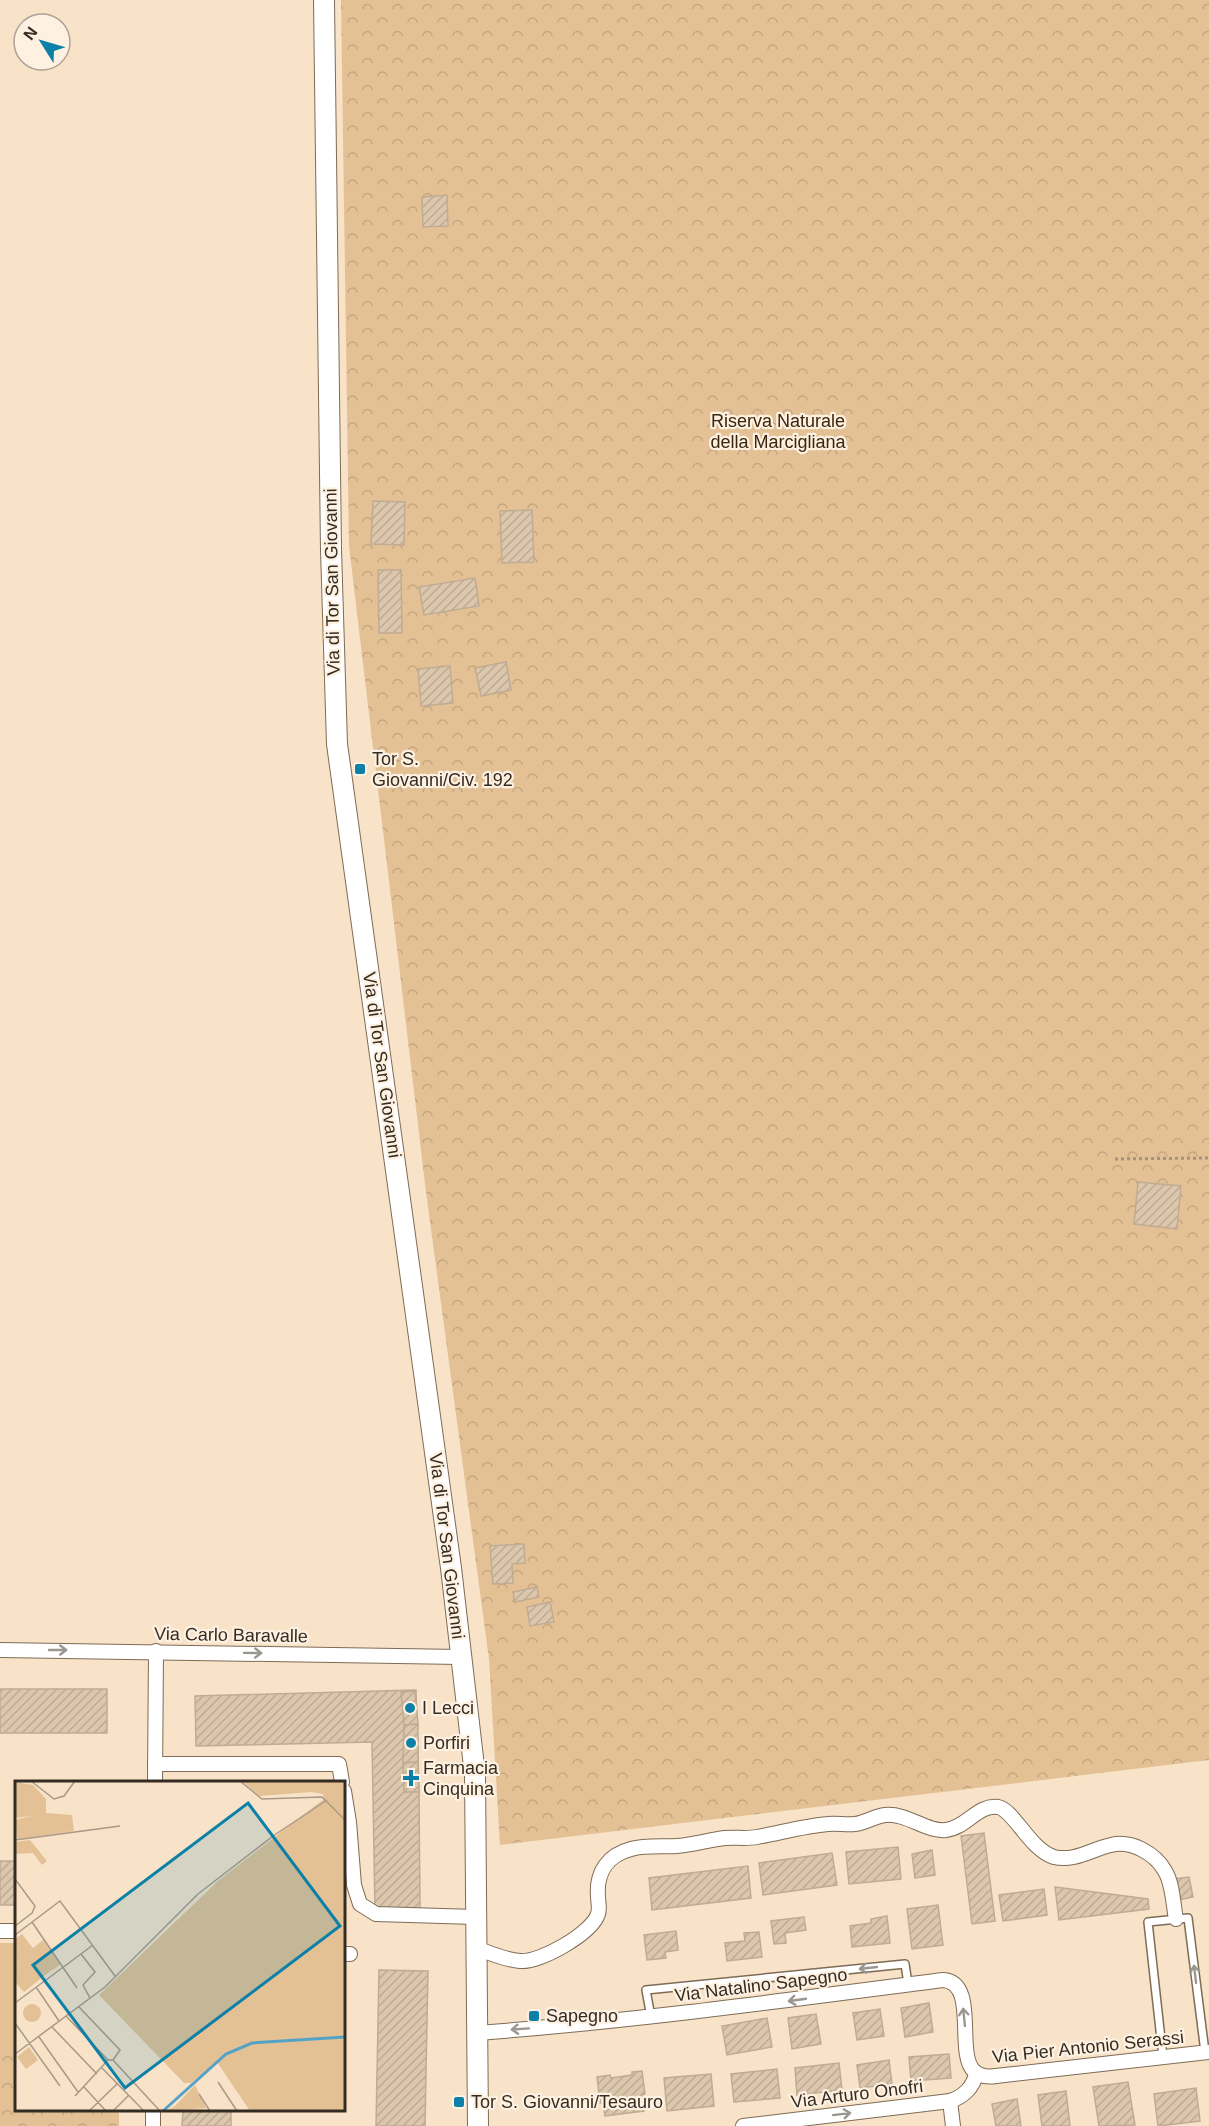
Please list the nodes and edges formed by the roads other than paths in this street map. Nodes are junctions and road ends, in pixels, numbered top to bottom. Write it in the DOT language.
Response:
graph roads {
  1 [pos="324,0"];
  2 [pos="0,1650"];
  3 [pos="156,1651"];
  4 [pos="461,1657"];
  5 [pos="155,1764"];
  6 [pos="155,1781"];
  7 [pos="342,1781"];
  8 [pos="345,1797"];
  9 [pos="476,1917"];
  10 [pos="1176,1919"];
  11 [pos="476,1948"];
  12 [pos="908,1984"];
  13 [pos="651,2017"];
  14 [pos="478,2033"];
  15 [pos="1207,2052"];
  16 [pos="1163,2057"];
  17 [pos="976,2073"];
  18 [pos="950,2101"];
  19 [pos="478,2126"];
  20 [pos="743,2126"];
  21 [pos="953,2126"];
  1 -- 4 [label="street, Via di Tor San Giovanni"];
  2 -- 3 [label="street, Via Carlo Baravalle, one-way"];
  3 -- 4 [label="street, Via Carlo Baravalle, one-way"];
  3 -- 5 [label="street"];
  4 -- 9 [label="street, Via di Tor San Giovanni"];
  5 -- 6 [label="street"];
  5 -- 7 [label="street"];
  8 -- 9 [label="street"];
  9 -- 11 [label="street, Via di Tor San Giovanni"];
  10 -- 11 [label="street"];
  15 -- 10 [label="lane, one-way"];
  10 -- 16 [label="lane"];
  11 -- 14 [label="street, Via di Tor San Giovanni"];
  12 -- 13 [label="street, Via Natalino Sapegno, one-way"];
  12 -- 13 [label="lane, one-way"];
  17 -- 12 [label="street, Via Natalino Sapegno, one-way"];
  13 -- 14 [label="street, Via Natalino Sapegno, one-way"];
  14 -- 19 [label="street, Via di Tor San Giovanni"];
  15 -- 16 [label="street, Via Pier Antonio Serassi"];
  16 -- 17 [label="street, Via Pier Antonio Serassi"];
  17 -- 18 [label="street, Via Pier Antonio Serassi"];
  20 -- 18 [label="street, Via Arturo Onofri, one-way"];
  18 -- 21 [label="street, Via Arturo Onofri"];
}
